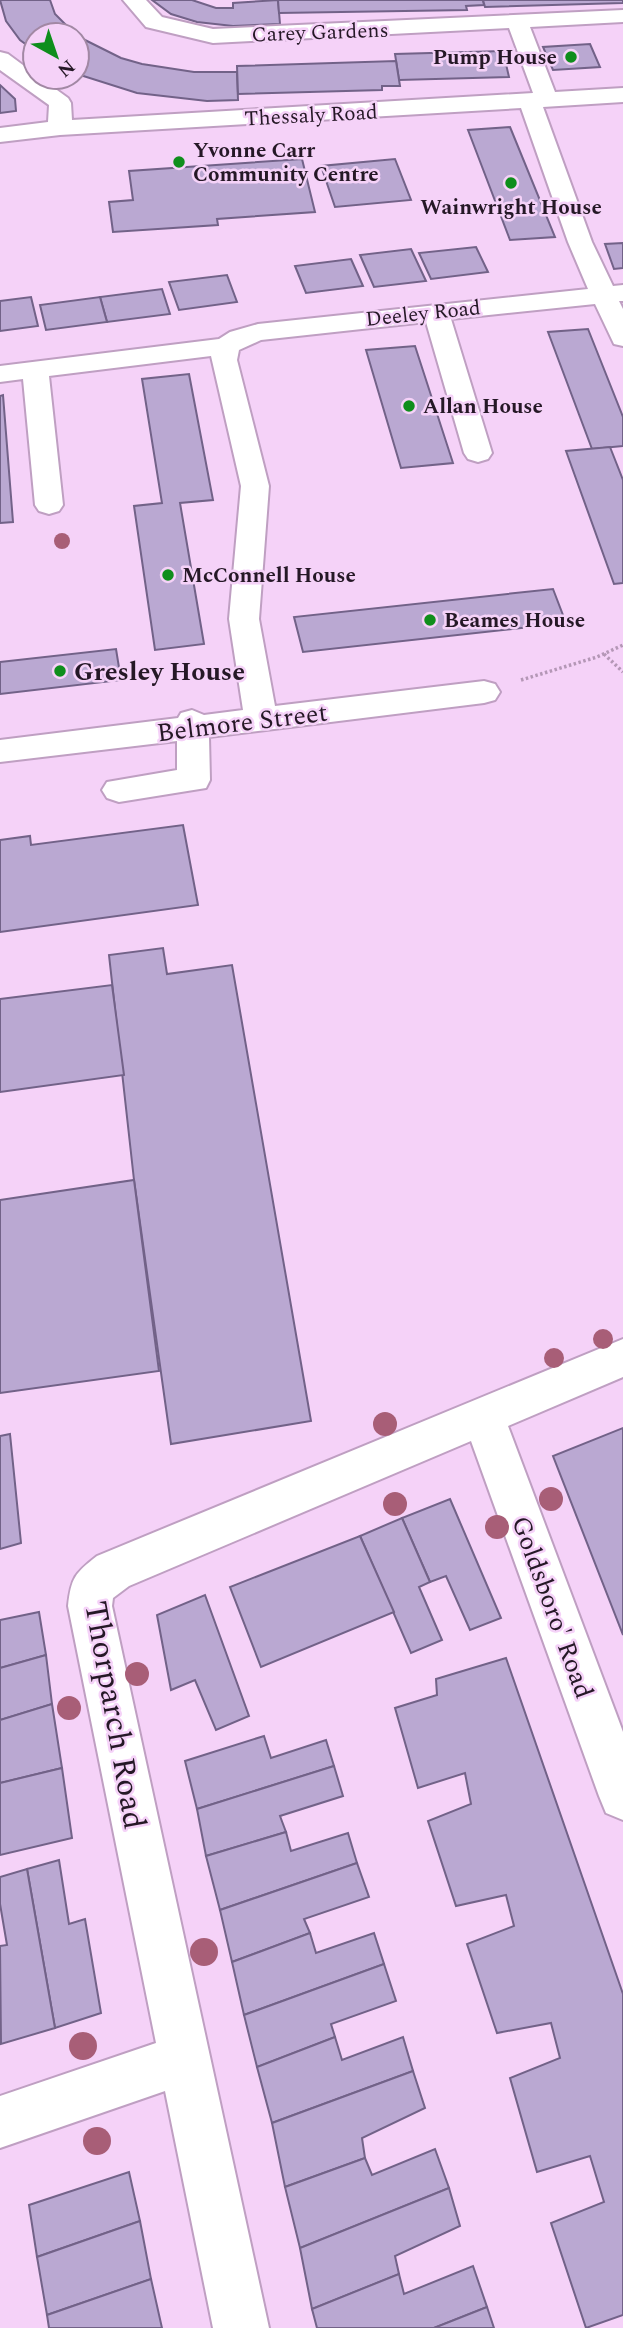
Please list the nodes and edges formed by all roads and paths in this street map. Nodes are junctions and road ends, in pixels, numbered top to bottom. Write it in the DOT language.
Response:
graph roads {
  1 [pos="134,0"];
  2 [pos="623,16"];
  3 [pos="518,23"];
  4 [pos="5,65"];
  5 [pos="623,95"];
  6 [pos="538,101"];
  7 [pos="60,128"];
  8 [pos="0,135"];
  9 [pos="613,293"];
  10 [pos="436,312"];
  11 [pos="623,338"];
  12 [pos="226,346"];
  13 [pos="35,369"];
  14 [pos="0,374"];
  15 [pos="478,453"];
  16 [pos="49,505"];
  17 [pos="623,645"];
  18 [pos="604,654"];
  19 [pos="623,672"];
  20 [pos="484,692"];
  21 [pos="261,720"];
  22 [pos="192,725"];
  23 [pos="0,751"];
  24 [pos="119,790"];
  25 [pos="623,1358"];
  26 [pos="484,1418"];
  27 [pos="623,1796"];
  28 [pos="183,2058"];
  29 [pos="0,2122"];
  30 [pos="241,2328"];
  1 -- 3 [label="street, Carey Gardens"];
  2 -- 3 [label="street, Carey Gardens"];
  3 -- 6 [label="street"];
  4 -- 7 [label="street"];
  5 -- 6 [label="street, Thessaly Road"];
  6 -- 7 [label="street, Thessaly Road"];
  6 -- 9 [label="street"];
  7 -- 8 [label="street, Thessaly Road"];
  9 -- 10 [label="street, Deeley Road"];
  9 -- 11 [label="street"];
  10 -- 12 [label="street, Deeley Road"];
  10 -- 15 [label="street"];
  12 -- 13 [label="street, Deeley Road"];
  12 -- 21 [label="street"];
  13 -- 14 [label="street, Deeley Road"];
  13 -- 16 [label="street"];
  17 -- 18 [label="path"];
  18 -- 19 [label="path"];
  18 -- 20 [label="path"];
  20 -- 21 [label="street, Belmore Street"];
  21 -- 22 [label="street, Belmore Street"];
  22 -- 23 [label="street, Belmore Street"];
  22 -- 24 [label="street"];
  25 -- 26 [label="street, Thorparch Road"];
  26 -- 27 [label="street, Goldsboro' Road"];
  26 -- 28 [label="street, Thorparch Road"];
  28 -- 29 [label="street"];
  28 -- 30 [label="street, Thorparch Road"];
}
